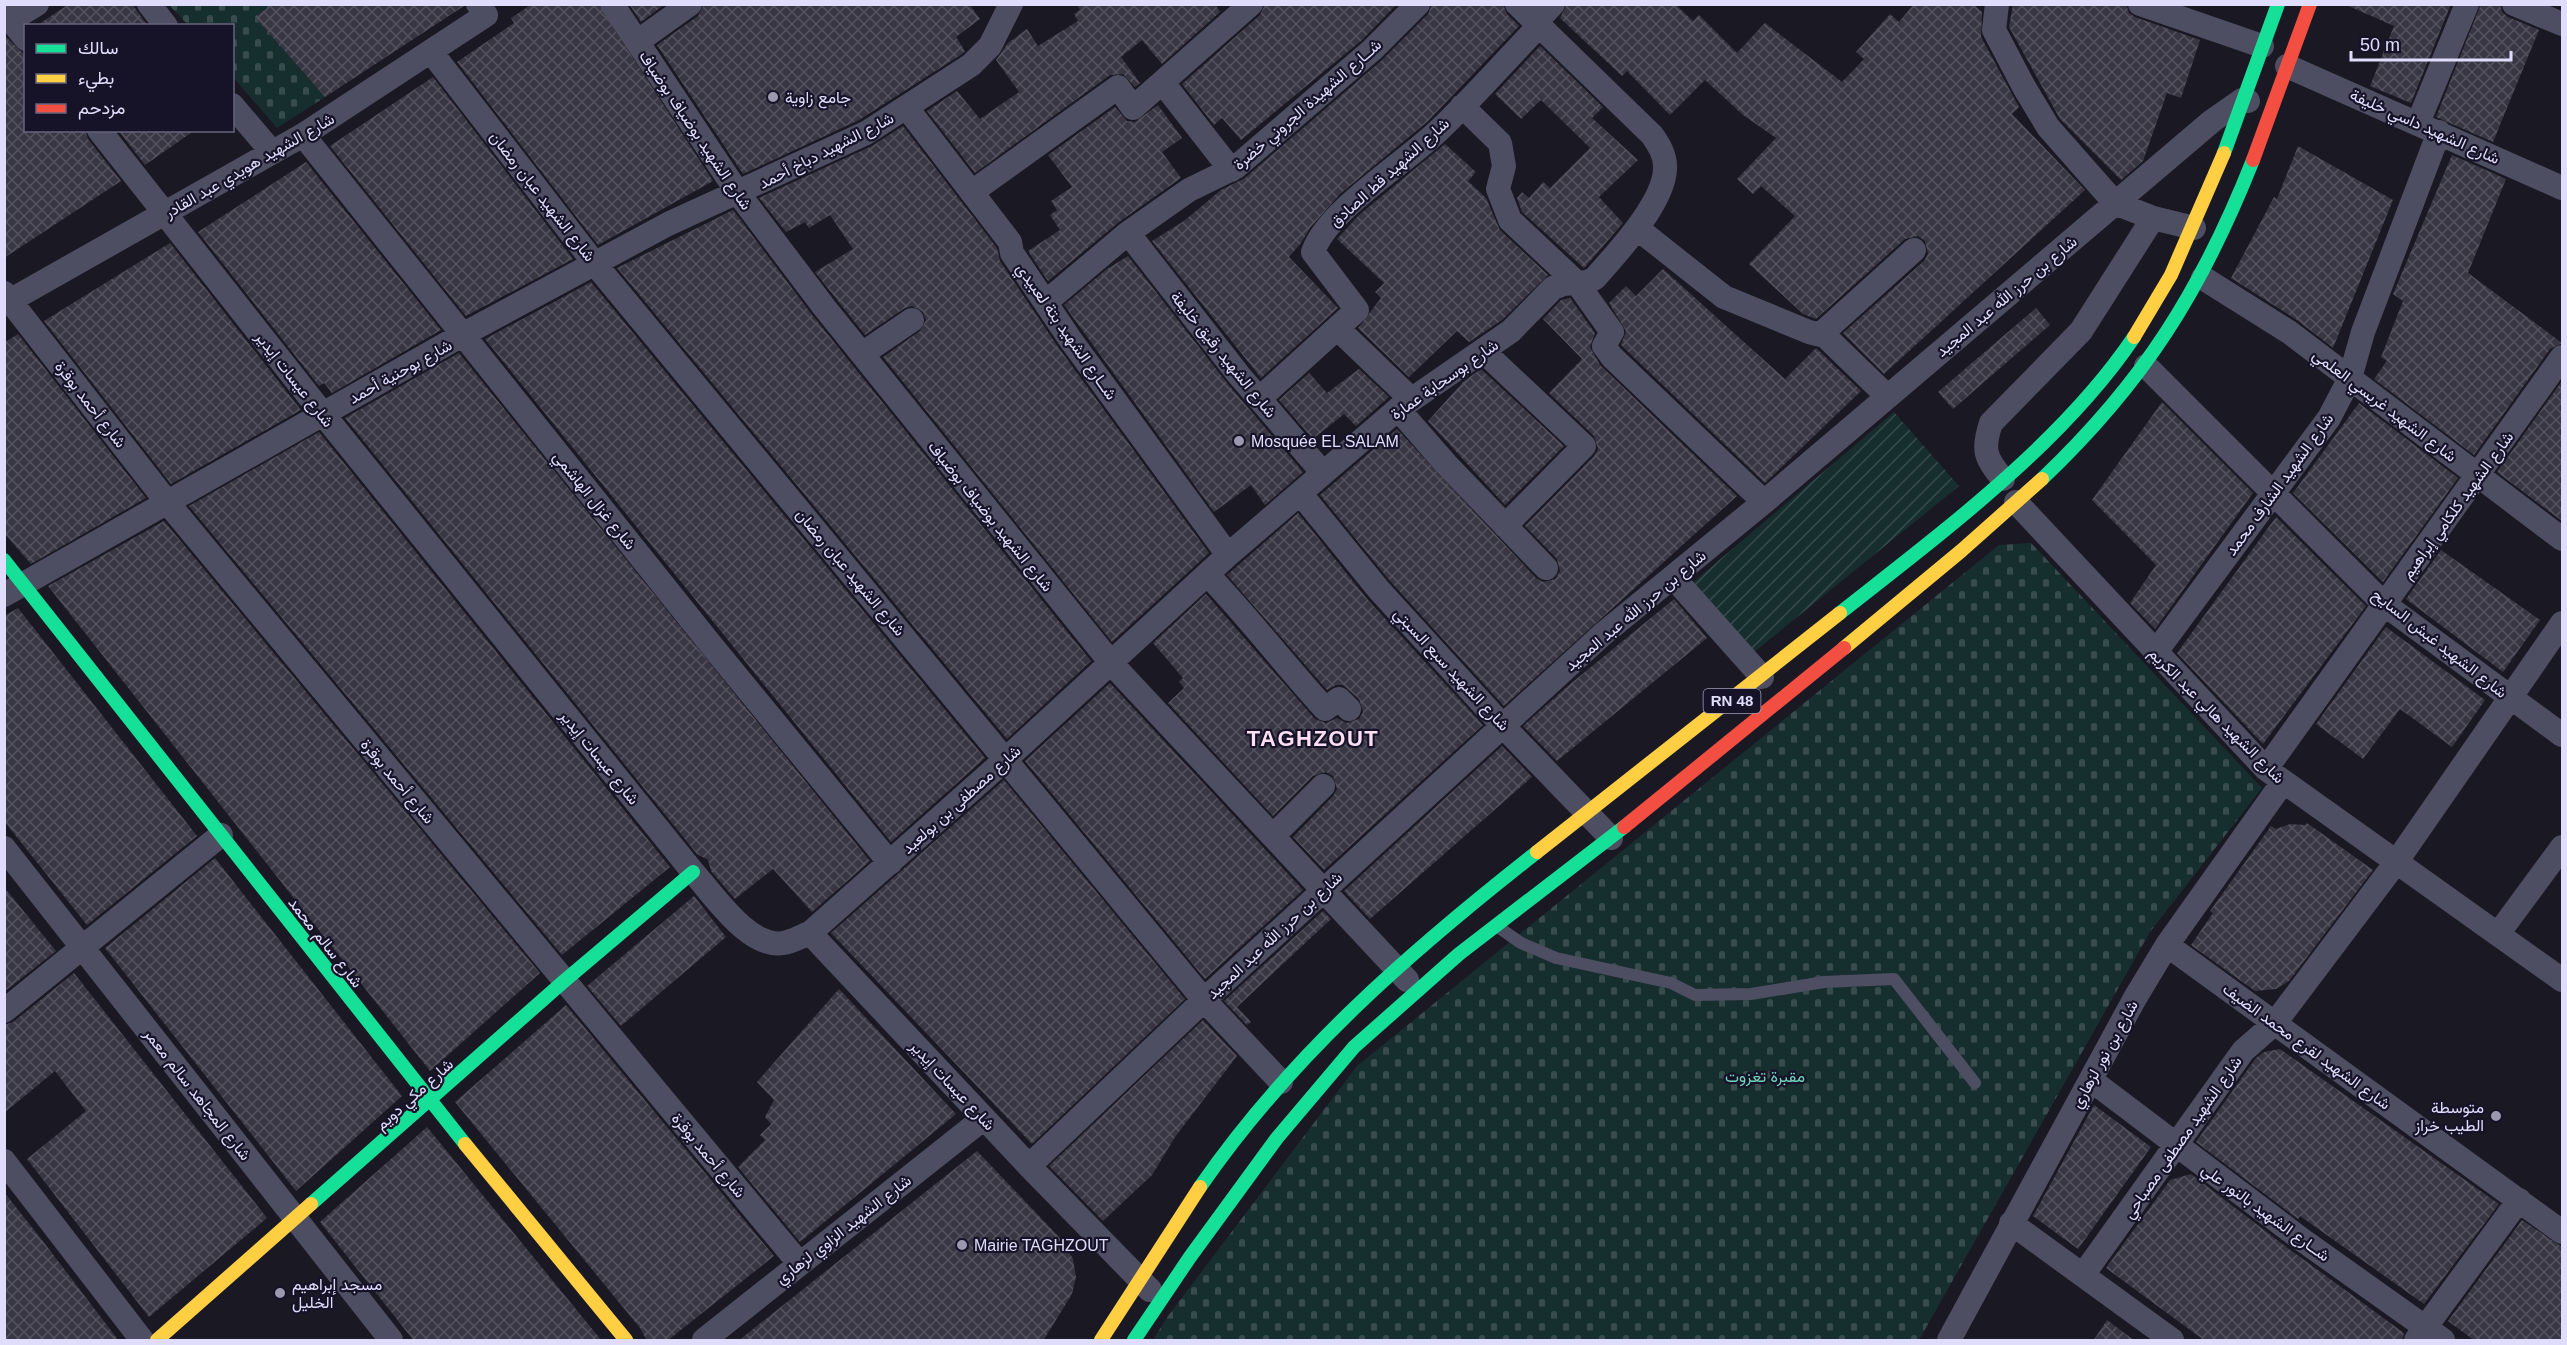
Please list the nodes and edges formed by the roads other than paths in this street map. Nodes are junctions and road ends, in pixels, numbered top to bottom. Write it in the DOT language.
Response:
graph roads {
  1 [pos="38,4"];
  2 [pos="149,4"];
  3 [pos="612,4"];
  4 [pos="690,4"];
  5 [pos="1011,4"];
  6 [pos="1251,4"];
  7 [pos="1418,4"];
  8 [pos="1517,4"];
  9 [pos="1553,4"];
  10 [pos="1997,4"];
  11 [pos="2140,4"];
  12 [pos="2277,4"];
  13 [pos="2310,4"];
  14 [pos="2467,4"];
  15 [pos="2514,4"];
  16 [pos="482,10"];
  17 [pos="6,17"];
  18 [pos="164,24"];
  19 [pos="1537,24"];
  20 [pos="2562,24"];
  21 [pos="24,37"];
  22 [pos="637,42"];
  23 [pos="2262,46"];
  24 [pos="432,53"];
  25 [pos="2287,66"];
  26 [pos="1163,83"];
  27 [pos="2242,100"];
  28 [pos="1462,106"];
  29 [pos="2271,106"];
  30 [pos="234,107"];
  31 [pos="907,108"];
  32 [pos="2429,127"];
  33 [pos="101,132"];
  34 [pos="303,135"];
  35 [pos="272,152"];
  36 [pos="1231,170"];
  37 [pos="2562,188"];
  38 [pos="972,192"];
  39 [pos="738,193"];
  40 [pos="2115,203"];
  41 [pos="165,214"];
  42 [pos="2153,218"];
  43 [pos="2194,228"];
  44 [pos="1638,229"];
  45 [pos="1128,233"];
  46 [pos="1914,250"];
  47 [pos="595,264"];
  48 [pos="2203,278"];
  49 [pos="1577,283"];
  50 [pos="7,299"];
  51 [pos="1046,302"];
  52 [pos="912,320"];
  53 [pos="1338,329"];
  54 [pos="1821,334"];
  55 [pos="462,335"];
  56 [pos="1483,351"];
  57 [pos="862,354"];
  58 [pos="2562,357"];
  59 [pos="2146,366"];
  60 [pos="2350,378"];
  61 [pos="1887,396"];
  62 [pos="1259,399"];
  63 [pos="1405,404"];
  64 [pos="323,414"];
  65 [pos="1323,473"];
  66 [pos="2479,476"];
  67 [pos="2003,479"];
  68 [pos="2273,492"];
  69 [pos="1300,493"];
  70 [pos="167,502"];
  71 [pos="1764,502"];
  72 [pos="2016,502"];
  73 [pos="1505,526"];
  74 [pos="2562,539"];
  75 [pos="1228,555"];
  76 [pos="4,560"];
  77 [pos="1546,568"];
  78 [pos="1208,575"];
  79 [pos="1673,577"];
  80 [pos="14,589"];
  81 [pos="2384,604"];
  82 [pos="2562,623"];
  83 [pos="2155,653"];
  84 [pos="1112,664"];
  85 [pos="1762,677"];
  86 [pos="2509,697"];
  87 [pos="1349,709"];
  88 [pos="1502,725"];
  89 [pos="2562,735"];
  90 [pos="1006,759"];
  91 [pos="2275,776"];
  92 [pos="1323,786"];
  93 [pos="1588,813"];
  94 [pos="221,835"];
  95 [pos="1273,836"];
  96 [pos="1611,838"];
  97 [pos="2562,847"];
  98 [pos="4,848"];
  99 [pos="2397,861"];
  100 [pos="890,863"];
  101 [pos="693,872"];
  102 [pos="1323,890"];
  103 [pos="1494,925"];
  104 [pos="810,933"];
  105 [pos="2498,934"];
  106 [pos="2167,945"];
  107 [pos="82,946"];
  108 [pos="1396,966"];
  109 [pos="2562,980"];
  110 [pos="563,982"];
  111 [pos="1416,990"];
  112 [pos="1204,1000"];
  113 [pos="4,1011"];
  114 [pos="2275,1023"];
  115 [pos="2091,1080"];
  116 [pos="1281,1082"];
  117 [pos="1975,1083"];
  118 [pos="430,1101"];
  119 [pos="984,1118"];
  120 [pos="2176,1146"];
  121 [pos="4,1161"];
  122 [pos="1029,1166"];
  123 [pos="2519,1200"];
  124 [pos="296,1219"];
  125 [pos="2011,1223"];
  126 [pos="2562,1232"];
  127 [pos="799,1263"];
  128 [pos="2083,1275"];
  129 [pos="1139,1280"];
  130 [pos="1161,1299"];
  131 [pos="2428,1336"];
  132 [pos="142,1341"];
  133 [pos="157,1341"];
  134 [pos="391,1341"];
  135 [pos="626,1341"];
  136 [pos="704,1341"];
  137 [pos="1101,1341"];
  138 [pos="1134,1341"];
  139 [pos="1949,1341"];
  140 [pos="2172,1341"];
  1 -- 17 [label="street"];
  2 -- 18 [label="street"];
  3 -- 22 [label="street, شارع الشهيد بوضياف بوضياف"];
  4 -- 22 [label="street"];
  5 -- 31 [label="street, شارع الشهيد دباخ أحمد"];
  6 -- 26 [label="street"];
  7 -- 36 [label="street, شــارع الشهيدة الجروني خضرة"];
  8 -- 19 [label="street"];
  9 -- 19 [label="street, شارع الشهيد قط الصادق"];
  10 -- 40 [label="street"];
  11 -- 23 [label="street"];
  12 -- 23 [label="main road, RN 48"];
  13 -- 25 [label="main road, RN 48"];
  14 -- 32 [label="street, شارع الشهيد الشارف محمد"];
  15 -- 20 [label="street"];
  16 -- 24 [label="street, شارع الشهيد هويدي عبد القادر"];
  17 -- 21 [label="street"];
  19 -- 28 [label="street, شارع الشهيد قط الصادق"];
  19 -- 44 [label="street, شارع بوسحابة عمارة"];
  22 -- 39 [label="street, شارع الشهيد بوضياف بوضياف"];
  23 -- 27 [label="main road, RN 48"];
  24 -- 34 [label="street, شارع الشهيد هويدي عبد القادر"];
  24 -- 47 [label="street, شارع الشهيد عبان رمضان"];
  25 -- 29 [label="main road, RN 48"];
  25 -- 32 [label="street, شارع الشهيد داسي خليفة"];
  26 -- 36 [label="street"];
  26 -- 38 [label="street"];
  27 -- 29 [label="street"];
  27 -- 40 [label="street, شارع بن حرز الله عبد المجيد"];
  27 -- 43 [label="main road, RN 48"];
  28 -- 49 [label="street"];
  28 -- 53 [label="street, شارع الشهيد قط الصادق"];
  29 -- 48 [label="main road, RN 48"];
  30 -- 35 [label="street"];
  31 -- 38 [label="street, شــارع الشهيد بتة لعبيدي"];
  31 -- 39 [label="street, شارع الشهيد دباخ أحمد"];
  32 -- 37 [label="street, شارع الشهيد داسي خليفة"];
  32 -- 60 [label="street, شارع الشهيد الشارف محمد"];
  33 -- 41 [label="street, شارع عيسات إيدير"];
  34 -- 35 [label="street, شارع الشهيد هويدي عبد القادر"];
  34 -- 55 [label="street, شارع غزال الهاشمي"];
  35 -- 41 [label="street, شارع الشهيد هويدي عبد القادر"];
  36 -- 45 [label="street, شــارع الشهيدة الجروني خضرة"];
  38 -- 51 [label="street, شــارع الشهيد بتة لعبيدي"];
  39 -- 47 [label="street, شارع بوحنية أحمد"];
  39 -- 57 [label="street, شارع الشهيد بوضياف بوضياف"];
  40 -- 42 [label="street"];
  40 -- 61 [label="street, شارع بن حرز الله عبد المجيد"];
  41 -- 50 [label="street, شارع الشهيد هويدي عبد القادر"];
  41 -- 64 [label="street, شارع عيسات إيدير"];
  42 -- 43 [label="street"];
  42 -- 67 [label="street"];
  43 -- 67 [label="main road, RN 48"];
  44 -- 49 [label="street, شارع بوسحابة عمارة"];
  44 -- 54 [label="street"];
  45 -- 51 [label="street, شــارع الشهيدة الجروني خضرة"];
  45 -- 62 [label="street, شارع الشهيد رقيق خليفة"];
  46 -- 54 [label="street"];
  47 -- 55 [label="street, شارع بوحنية أحمد"];
  47 -- 90 [label="street, شارع الشهيد عبان رمضان"];
  48 -- 59 [label="main road, RN 48"];
  48 -- 60 [label="street, شارع الشهيد غريسي العلمي"];
  49 -- 56 [label="street, شارع بوسحابة عمارة"];
  49 -- 71 [label="street"];
  50 -- 70 [label="street, شارع أحمد بوقرة"];
  51 -- 75 [label="street, شــارع الشهيد بتة لعبيدي"];
  52 -- 57 [label="street"];
  53 -- 62 [label="street, شارع الشهيد قط الصادق"];
  53 -- 63 [label="street"];
  54 -- 61 [label="street"];
  55 -- 64 [label="street, شارع بوحنية أحمد"];
  55 -- 100 [label="street, شارع غزال الهاشمي"];
  56 -- 63 [label="street, شارع بوسحابة عمارة"];
  56 -- 73 [label="street"];
  57 -- 84 [label="street, شارع الشهيد بوضياف بوضياف"];
  58 -- 66 [label="street, شارع الشهيد كلكامي إبراهيم"];
  59 -- 68 [label="street, شارع الشهيد غبش السايح"];
  59 -- 72 [label="main road, RN 48"];
  60 -- 66 [label="street, شارع الشهيد غريسي العلمي"];
  60 -- 68 [label="street, شارع الشهيد الشارف محمد"];
  61 -- 71 [label="street, شارع بن حرز الله عبد المجيد"];
  62 -- 65 [label="street, شارع الشهيد رقيق خليفة"];
  63 -- 65 [label="street, شارع بوسحابة عمارة"];
  63 -- 73 [label="street"];
  64 -- 70 [label="street, شارع بوحنية أحمد"];
  64 -- 101 [label="street, شارع عيسات إيدير"];
  65 -- 69 [label="street, شارع بوسحابة عمارة"];
  66 -- 74 [label="street, شارع الشهيد غريسي العلمي"];
  66 -- 81 [label="street, شارع الشهيد كلكامي إبراهيم"];
  67 -- 85 [label="main road, RN 48"];
  68 -- 81 [label="street, شارع الشهيد غبش السايح"];
  68 -- 83 [label="street, شارع الشهيد الشارف محمد"];
  69 -- 75 [label="street, شارع بوسحابة عمارة"];
  69 -- 88 [label="street, شارع الشهيد سبع السبتي"];
  70 -- 80 [label="street, شارع بوحنية أحمد"];
  70 -- 110 [label="street, شارع أحمد بوقرة"];
  71 -- 79 [label="street, شارع بن حرز الله عبد المجيد"];
  72 -- 83 [label="street, شارع الشهيد هالي عبد الكريم"];
  72 -- 96 [label="main road, RN 48"];
  73 -- 77 [label="street"];
  75 -- 78 [label="street, شارع بوسحابة عمارة"];
  76 -- 80 [label="main road, شارع سالم محمد"];
  78 -- 84 [label="street, شارع بوسحابة عمارة"];
  78 -- 87 [label="street"];
  79 -- 85 [label="street"];
  79 -- 88 [label="street, شارع بن حرز الله عبد المجيد"];
  80 -- 94 [label="main road, شارع سالم محمد"];
  81 -- 86 [label="street, شارع الشهيد غبش السايح"];
  81 -- 91 [label="street, شارع الشهيد كلكامي إبراهيم"];
  82 -- 86 [label="street, شارع الشهيد مصطفى مصباحي"];
  83 -- 91 [label="street, شارع الشهيد هالي عبد الكريم"];
  84 -- 90 [label="street, شارع مصطفى بن بولعيد"];
  84 -- 95 [label="street, شارع الشهيد بوضياف بوضياف"];
  85 -- 93 [label="main road, RN 48"];
  86 -- 89 [label="street, شارع الشهيد غبش السايح"];
  86 -- 99 [label="street, شارع الشهيد مصطفى مصباحي"];
  88 -- 93 [label="street, شارع الشهيد سبع السبتي"];
  88 -- 102 [label="street, شارع بن حرز الله عبد المجيد"];
  90 -- 100 [label="street, شارع مصطفى بن بولعيد"];
  90 -- 112 [label="street, شارع الشهيد عبان رمضان"];
  91 -- 99 [label="street, شارع الشهيد هالي عبد الكريم"];
  91 -- 106 [label="street, شارع بن نور لزهاري"];
  92 -- 95 [label="street"];
  93 -- 96 [label="street, شارع الشهيد سبع السبتي"];
  93 -- 108 [label="main road, RN 48"];
  94 -- 107 [label="street"];
  94 -- 118 [label="main road, شارع سالم محمد"];
  95 -- 102 [label="street, شارع الشهيد بوضياف بوضياف"];
  96 -- 103 [label="main road, RN 48"];
  97 -- 105 [label="street"];
  98 -- 107 [label="street, شارع المجاهد سالم معمر"];
  99 -- 105 [label="street, شارع الشهيد هالي عبد الكريم"];
  99 -- 114 [label="street, شارع الشهيد مصطفى مصباحي"];
  100 -- 104 [label="street, شارع مصطفى بن بولعيد"];
  101 -- 104 [label="street, شارع عيسات إيدير"];
  101 -- 110 [label="main road, شارع مكي دويم"];
  102 -- 108 [label="street, شارع الشهيد بوضياف بوضياف"];
  102 -- 112 [label="street, شارع بن حرز الله عبد المجيد"];
  103 -- 111 [label="main road, RN 48"];
  103 -- 117 [label="lane"];
  104 -- 119 [label="street, شارع عيسات إيدير"];
  105 -- 109 [label="street, شارع الشهيد هالي عبد الكريم"];
  106 -- 114 [label="street, شارع الشهيد لقرع محمد الضيف"];
  106 -- 115 [label="street, شارع بن نور لزهاري"];
  107 -- 113 [label="street"];
  107 -- 124 [label="street, شارع المجاهد سالم معمر"];
  108 -- 111 [label="street, شارع الشهيد بوضياف بوضياف"];
  108 -- 116 [label="main road, RN 48"];
  110 -- 118 [label="main road, شارع مكي دويم"];
  110 -- 127 [label="street, شارع أحمد بوقرة"];
  111 -- 130 [label="main road, RN 48"];
  112 -- 116 [label="street, شارع الشهيد عبان رمضان"];
  112 -- 122 [label="street, شارع بن حرز الله عبد المجيد"];
  114 -- 120 [label="street, شارع الشهيد مصطفى مصباحي"];
  114 -- 123 [label="street, شارع الشهيد لقرع محمد الضيف"];
  115 -- 120 [label="street, شــارع الشهيد بالنور علي"];
  115 -- 125 [label="street, شارع بن نور لزهاري"];
  116 -- 129 [label="main road, RN 48"];
  118 -- 124 [label="main road, شارع مكي دويم"];
  118 -- 135 [label="main road, شارع سالم محمد"];
  119 -- 122 [label="street, شارع عيسات إيدير"];
  119 -- 127 [label="street, شارع الشهيد الزاوي لزهاري"];
  120 -- 128 [label="street, شارع الشهيد مصطفى مصباحي"];
  120 -- 131 [label="street, شــارع الشهيد بالنور علي"];
  121 -- 132 [label="street"];
  122 -- 129 [label="street, شارع عيسات إيدير"];
  123 -- 126 [label="street, شارع الشهيد لقرع محمد الضيف"];
  123 -- 131 [label="street"];
  124 -- 133 [label="main road, شارع مكي دويم"];
  124 -- 134 [label="street, شارع المجاهد سالم معمر"];
  125 -- 128 [label="street"];
  125 -- 139 [label="street, شارع بن نور لزهاري"];
  127 -- 136 [label="street, شارع الشهيد الزاوي لزهاري"];
  128 -- 140 [label="street"];
  129 -- 130 [label="street, شارع عيسات إيدير"];
  129 -- 137 [label="main road, RN 48"];
  130 -- 138 [label="main road, RN 48"];
}
